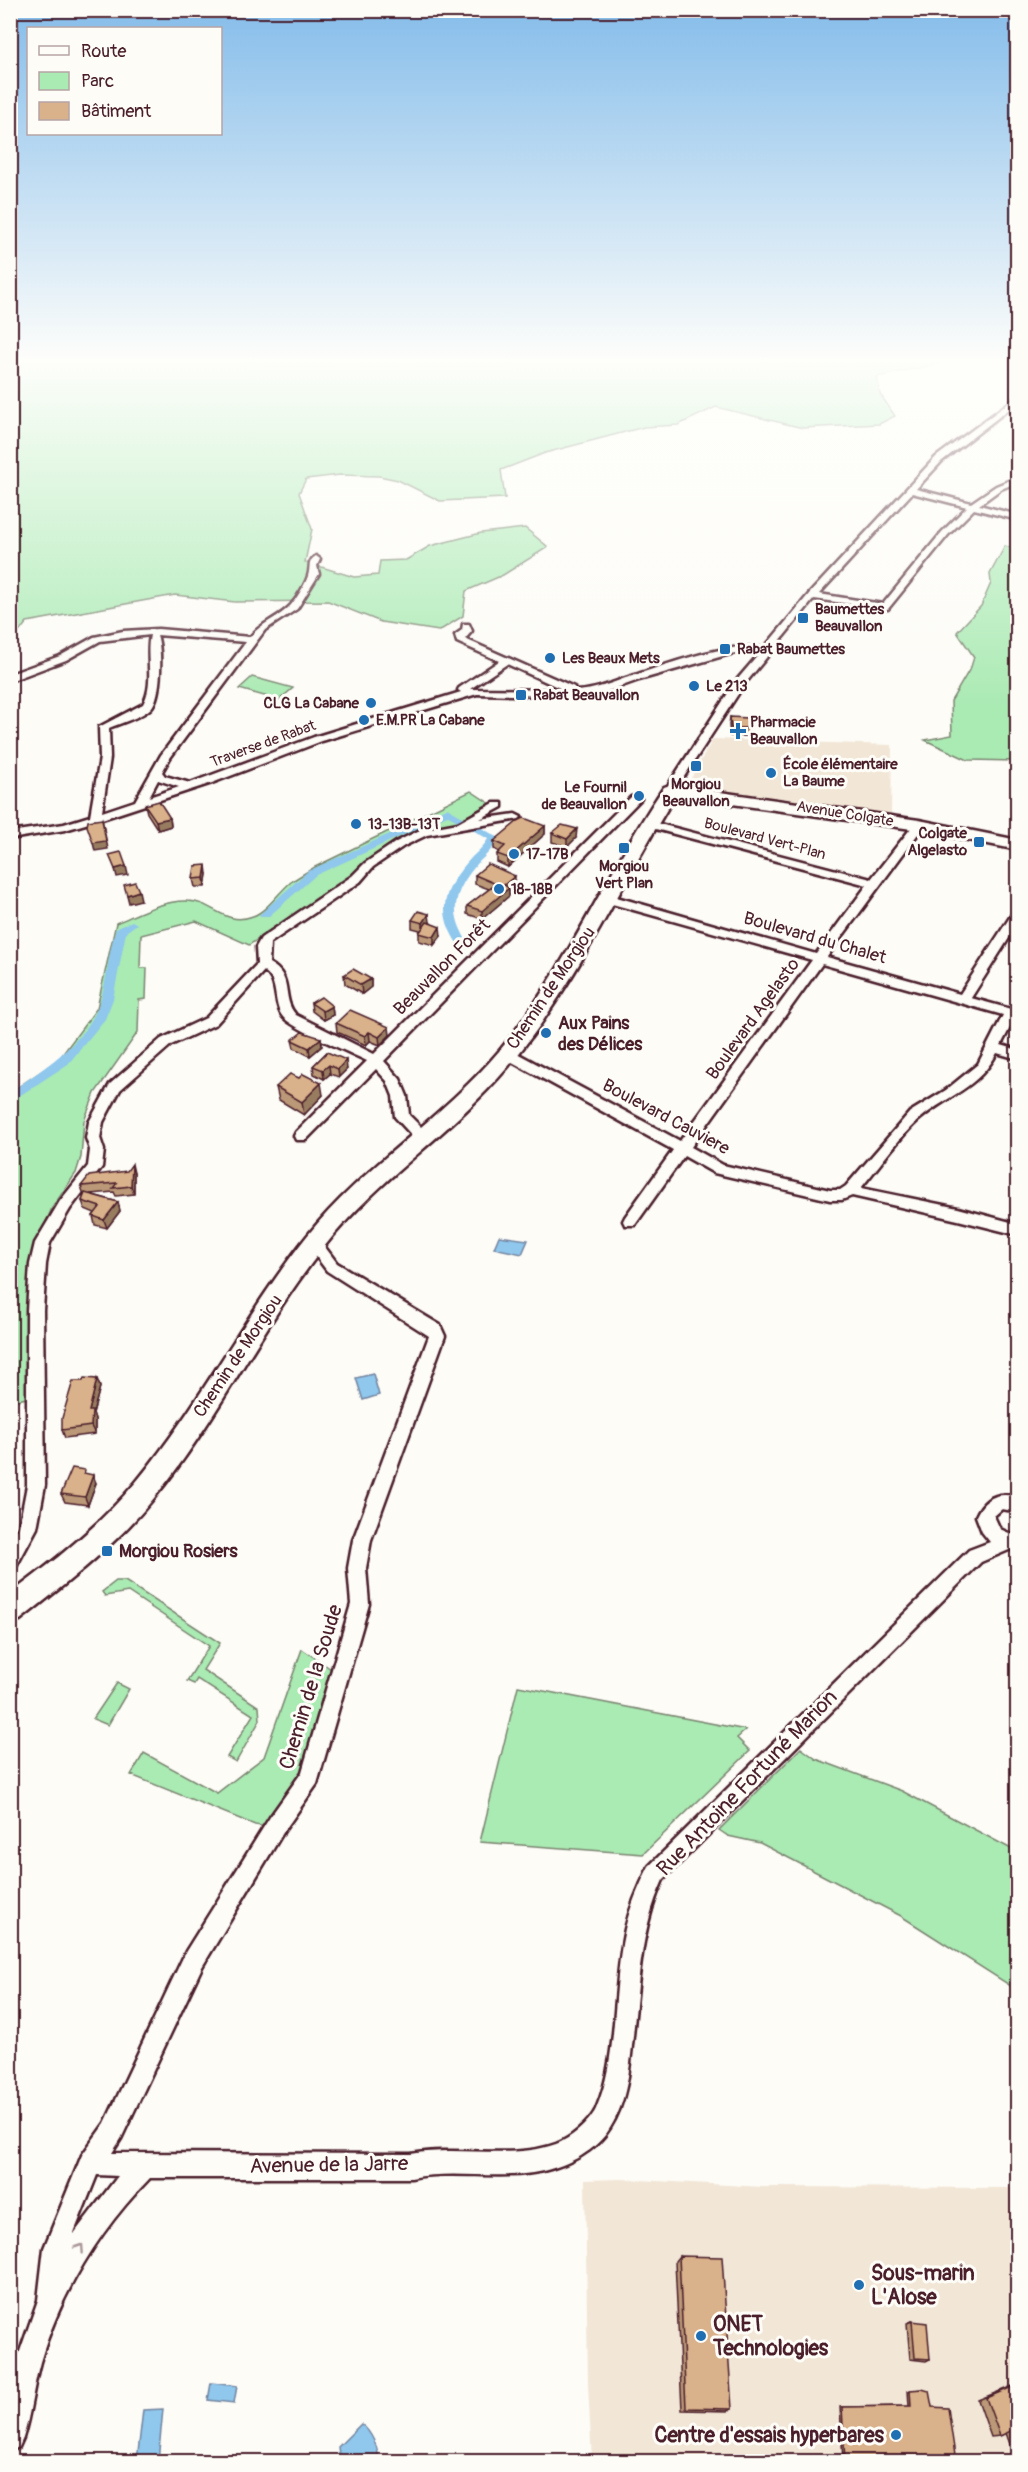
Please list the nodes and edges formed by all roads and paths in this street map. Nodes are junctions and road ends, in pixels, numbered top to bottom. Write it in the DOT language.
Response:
graph roads {
  1 [pos="924,476"];
  2 [pos="1017,479"];
  3 [pos="910,490"];
  4 [pos="972,506"];
  5 [pos="1017,518"];
  6 [pos="316,559"];
  7 [pos="812,596"];
  8 [pos="466,626"];
  9 [pos="156,635"];
  10 [pos="253,640"];
  11 [pos="765,651"];
  12 [pos="505,661"];
  13 [pos="10,678"];
  14 [pos="581,693"];
  15 [pos="453,697"];
  16 [pos="158,775"];
  17 [pos="190,787"];
  18 [pos="670,790"];
  19 [pos="170,794"];
  20 [pos="635,799"];
  21 [pos="140,803"];
  22 [pos="498,805"];
  23 [pos="95,816"];
  24 [pos="515,817"];
  25 [pos="648,824"];
  26 [pos="919,825"];
  27 [pos="455,828"];
  28 [pos="10,835"];
  29 [pos="1017,845"];
  30 [pos="874,883"];
  31 [pos="609,899"];
  32 [pos="1017,914"];
  33 [pos="819,959"];
  34 [pos="263,965"];
  35 [pos="964,999"];
  36 [pos="1014,1014"];
  37 [pos="993,1047"];
  38 [pos="508,1054"];
  39 [pos="1017,1055"];
  40 [pos="375,1060"];
  41 [pos="301,1136"];
  42 [pos="423,1138"];
  43 [pos="681,1149"];
  44 [pos="850,1191"];
  45 [pos="630,1221"];
  46 [pos="1017,1230"];
  47 [pos="314,1243"];
  48 [pos="1016,1503"];
  49 [pos="986,1523"];
  50 [pos="1013,1543"];
  51 [pos="975,1556"];
  52 [pos="10,1561"];
  53 [pos="10,1611"];
  54 [pos="594,2129"];
  55 [pos="90,2163"];
  56 [pos="145,2166"];
  57 [pos="50,2299"];
  58 [pos="19,2362"];
  59 [pos="10,2438"];
  1 -- 3 [label="street, Chemin de Morgiou"];
  2 -- 4 [label="street"];
  3 -- 4 [label="street"];
  3 -- 7 [label="street, Chemin de Morgiou"];
  4 -- 5 [label="street"];
  4 -- 7 [label="street"];
  6 -- 10 [label="street"];
  7 -- 11 [label="street, Chemin de Morgiou"];
  8 -- 12 [label="street"];
  9 -- 10 [label="street"];
  9 -- 13 [label="street"];
  9 -- 23 [label="street"];
  10 -- 16 [label="street"];
  11 -- 14 [label="street, Traverse de Rabat"];
  11 -- 18 [label="street, Chemin de Morgiou"];
  12 -- 14 [label="street"];
  12 -- 15 [label="street"];
  14 -- 15 [label="street, Traverse de Rabat"];
  15 -- 17 [label="street, Traverse de Rabat"];
  16 -- 17 [label="street"];
  16 -- 19 [label="street"];
  16 -- 21 [label="street"];
  17 -- 19 [label="street, Traverse de Rabat"];
  18 -- 25 [label="street, Chemin de Morgiou"];
  18 -- 26 [label="street, Avenue Colgate"];
  19 -- 21 [label="street, Traverse de Rabat"];
  20 -- 40 [label="street, Beauvallon Forêt"];
  21 -- 23 [label="street, Traverse de Rabat"];
  22 -- 27 [label="street"];
  23 -- 28 [label="street, Traverse de Rabat"];
  24 -- 27 [label="street"];
  25 -- 30 [label="street, Boulevard Vert-Plan"];
  25 -- 31 [label="street, Chemin de Morgiou"];
  26 -- 29 [label="street, Avenue Colgate"];
  26 -- 30 [label="street, Boulevard Agelasto"];
  27 -- 34 [label="street"];
  30 -- 33 [label="street, Boulevard Agelasto"];
  31 -- 33 [label="street, Boulevard du Chalet"];
  31 -- 38 [label="street, Chemin de Morgiou"];
  32 -- 35 [label="street"];
  33 -- 35 [label="street, Boulevard du Chalet"];
  33 -- 43 [label="street, Boulevard Agelasto"];
  34 -- 40 [label="street"];
  34 -- 52 [label="street"];
  35 -- 36 [label="street, Boulevard du Chalet"];
  36 -- 37 [label="street"];
  37 -- 39 [label="street"];
  37 -- 44 [label="street"];
  38 -- 42 [label="street, Chemin de Morgiou"];
  38 -- 43 [label="street, Boulevard Cauviere"];
  40 -- 41 [label="street, Beauvallon Forêt"];
  40 -- 42 [label="street"];
  42 -- 47 [label="street, Chemin de Morgiou"];
  43 -- 44 [label="street, Boulevard Cauviere"];
  43 -- 45 [label="street, Boulevard Agelasto"];
  44 -- 46 [label="street, Boulevard Cauviere"];
  47 -- 53 [label="street, Chemin de Morgiou"];
  47 -- 55 [label="street, Chemin de la Soude"];
  48 -- 49 [label="street, Rue Antoine Fortuné Marion"];
  49 -- 50 [label="street"];
  49 -- 51 [label="street, Rue Antoine Fortuné Marion"];
  50 -- 51 [label="street, Rue Antoine Fortuné Marion"];
  51 -- 54 [label="street, Rue Antoine Fortuné Marion"];
  54 -- 56 [label="street, Avenue de la Jarre"];
  55 -- 56 [label="street, Avenue de la Jarre"];
  55 -- 57 [label="street"];
  57 -- 56 [label="street, one-way"];
  57 -- 58 [label="street"];
  58 -- 59 [label="street"];
}
